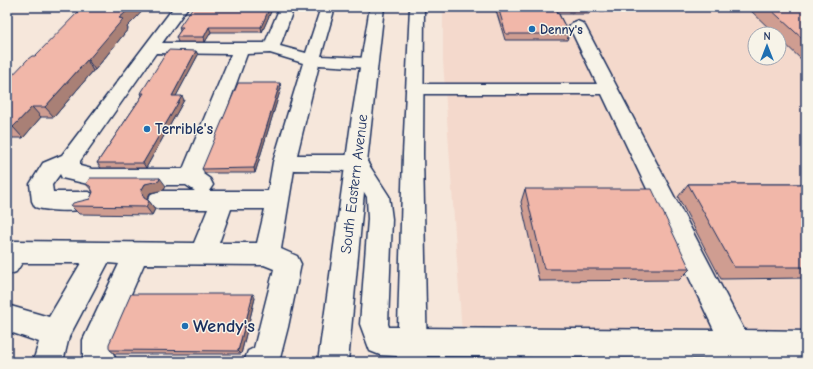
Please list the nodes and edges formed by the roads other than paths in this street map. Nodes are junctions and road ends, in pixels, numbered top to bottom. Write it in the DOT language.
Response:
graph roads {
  1 [pos="181,7"];
  2 [pos="287,7"];
  3 [pos="328,7"];
  4 [pos="377,7"];
  5 [pos="417,7"];
  6 [pos="577,26"];
  7 [pos="151,48"];
  8 [pos="271,48"];
  9 [pos="241,49"];
  10 [pos="311,60"];
  11 [pos="369,63"];
  12 [pos="608,88"];
  13 [pos="415,89"];
  14 [pos="69,160"];
  15 [pos="284,162"];
  16 [pos="357,163"];
  17 [pos="190,177"];
  18 [pos="159,200"];
  19 [pos="278,200"];
  20 [pos="88,201"];
  21 [pos="222,201"];
  22 [pos="101,252"];
  23 [pos="137,252"];
  24 [pos="204,253"];
  25 [pos="267,254"];
  26 [pos="7,264"];
  27 [pos="7,318"];
  28 [pos="56,333"];
  29 [pos="736,344"];
  30 [pos="792,350"];
  31 [pos="412,352"];
  32 [pos="48,362"];
  33 [pos="102,362"];
  34 [pos="259,362"];
  35 [pos="333,362"];
  1 -- 7 [label="main road"];
  2 -- 8 [label="main road"];
  3 -- 10 [label="main road"];
  4 -- 11 [label="main road, South Eastern Avenue"];
  5 -- 13 [label="main road"];
  6 -- 12 [label="main road"];
  7 -- 9 [label="main road"];
  7 -- 14 [label="main road"];
  8 -- 9 [label="main road"];
  8 -- 10 [label="main road"];
  9 -- 17 [label="main road"];
  10 -- 11 [label="main road"];
  10 -- 15 [label="main road"];
  11 -- 16 [label="main road, South Eastern Avenue"];
  12 -- 13 [label="main road"];
  12 -- 29 [label="main road"];
  13 -- 31 [label="main road"];
  14 -- 17 [label="main road"];
  14 -- 20 [label="main road"];
  15 -- 16 [label="main road"];
  15 -- 19 [label="main road"];
  16 -- 31 [label="main road"];
  16 -- 35 [label="main road, South Eastern Avenue"];
  17 -- 21 [label="main road"];
  18 -- 21 [label="main road"];
  19 -- 21 [label="main road"];
  19 -- 25 [label="main road"];
  21 -- 24 [label="main road"];
  22 -- 23 [label="main road"];
  22 -- 26 [label="main road"];
  22 -- 28 [label="main road"];
  23 -- 24 [label="main road"];
  23 -- 33 [label="main road"];
  24 -- 25 [label="main road"];
  25 -- 34 [label="main road"];
  27 -- 28 [label="main road"];
  28 -- 32 [label="main road"];
  29 -- 30 [label="main road"];
  29 -- 31 [label="main road"];
}
